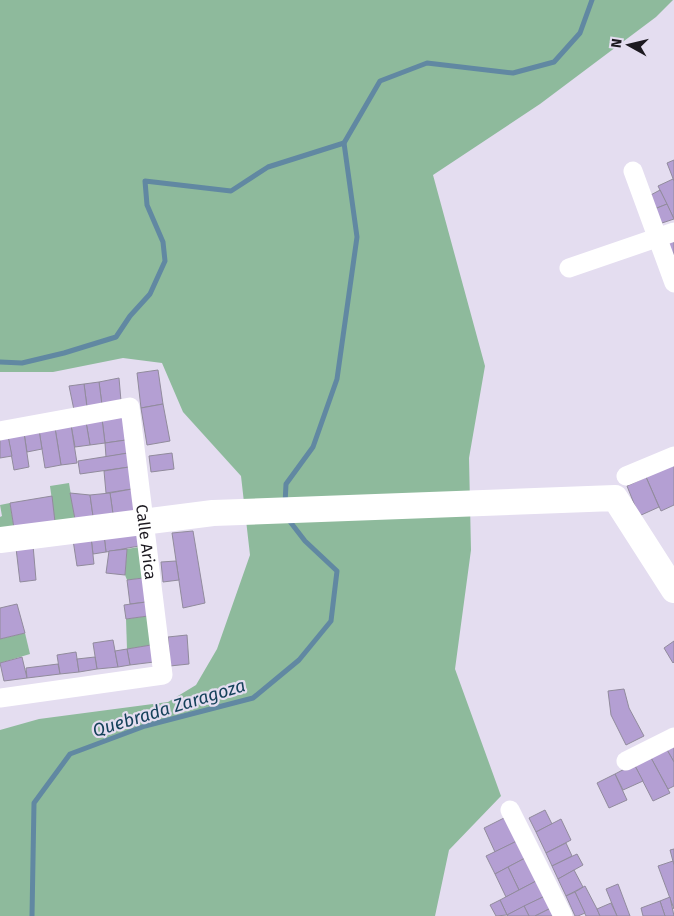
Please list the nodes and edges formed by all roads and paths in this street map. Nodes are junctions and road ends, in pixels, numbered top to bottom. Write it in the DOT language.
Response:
graph roads {
  1 [pos="633,171"];
  2 [pos="666,236"];
  3 [pos="569,268"];
  4 [pos="674,283"];
  5 [pos="0,431"];
  6 [pos="674,456"];
  7 [pos="626,476"];
  8 [pos="146,520"];
  9 [pos="0,540"];
  10 [pos="674,590"];
  11 [pos="0,698"];
  12 [pos="674,736"];
  13 [pos="626,761"];
  14 [pos="510,810"];
  15 [pos="563,916"];
  1 -- 2 [label="street"];
  2 -- 3 [label="street"];
  2 -- 4 [label="street"];
  5 -- 8 [label="street, Calle Arica"];
  6 -- 7 [label="street"];
  8 -- 9 [label="street"];
  8 -- 10 [label="street"];
  8 -- 11 [label="street, Calle Arica"];
  12 -- 13 [label="street"];
  14 -- 15 [label="street"];
}
